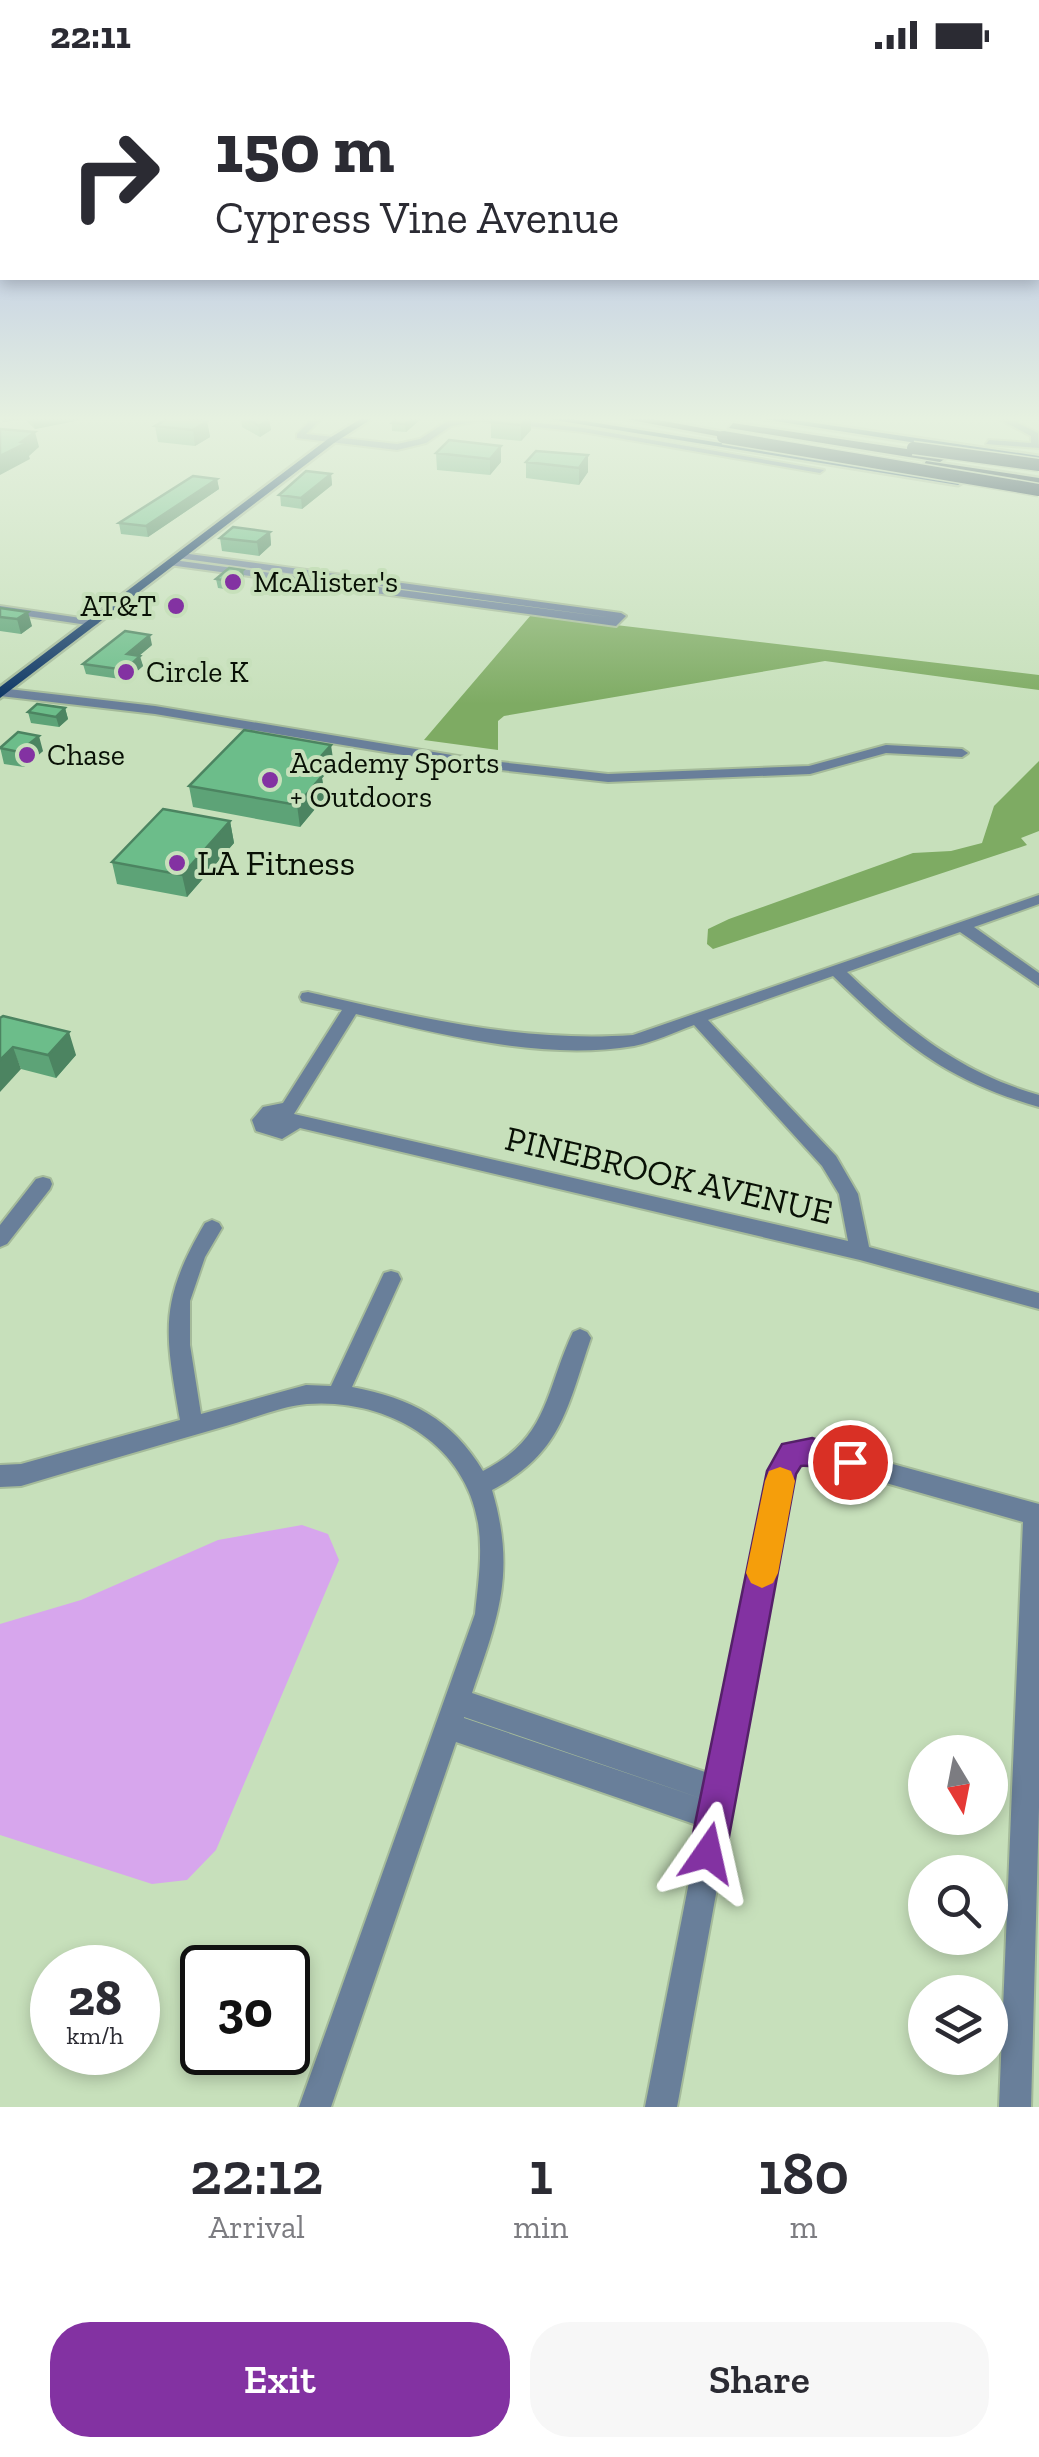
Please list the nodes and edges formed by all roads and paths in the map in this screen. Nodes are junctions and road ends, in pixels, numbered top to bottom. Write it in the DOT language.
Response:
graph roads {
  1 [pos="239,513"];
  2 [pos="178,560"];
  3 [pos="0,609"];
  4 [pos="94,623"];
  5 [pos="3,689"];
  6 [pos="962,753"];
  7 [pos="1039,899"];
  8 [pos="960,925"];
  9 [pos="835,969"];
  10 [pos="1039,981"];
  11 [pos="308,997"];
  12 [pos="352,1007"];
  13 [pos="699,1021"];
  14 [pos="1039,1102"];
  15 [pos="43,1184"];
  16 [pos="212,1228"];
  17 [pos="0,1239"];
  18 [pos="860,1252"];
  19 [pos="390,1278"];
  20 [pos="1039,1302"];
  21 [pos="580,1338"];
  22 [pos="339,1393"];
  23 [pos="192,1424"];
  24 [pos="0,1476"];
  25 [pos="480,1484"];
  26 [pos="1037,1515"];
  27 [pos="452,1714"];
  28 [pos="717,1804"];
  29 [pos="315,2107"];
  30 [pos="660,2107"];
  31 [pos="1014,2107"];
  1 -- 2 [label="main road"];
  2 -- 2 [label="street"];
  2 -- 4 [label="main road"];
  3 -- 4 [label="street"];
  4 -- 5 [label="main road"];
  5 -- 6 [label="street"];
  7 -- 8 [label="street"];
  8 -- 9 [label="street"];
  8 -- 10 [label="street"];
  9 -- 13 [label="street"];
  9 -- 14 [label="street"];
  11 -- 12 [label="street"];
  12 -- 13 [label="street"];
  12 -- 18 [label="street, PINEBROOK AVENUE"];
  13 -- 18 [label="street"];
  15 -- 17 [label="street"];
  16 -- 23 [label="street"];
  18 -- 20 [label="street, PINEBROOK AVENUE"];
  19 -- 22 [label="street"];
  21 -- 25 [label="street"];
  22 -- 23 [label="street"];
  22 -- 25 [label="street"];
  23 -- 24 [label="street"];
  25 -- 27 [label="street"];
  26 -- 28 [label="street"];
  26 -- 31 [label="street"];
  27 -- 28 [label="street"];
  27 -- 29 [label="street"];
  28 -- 30 [label="street"];
}
